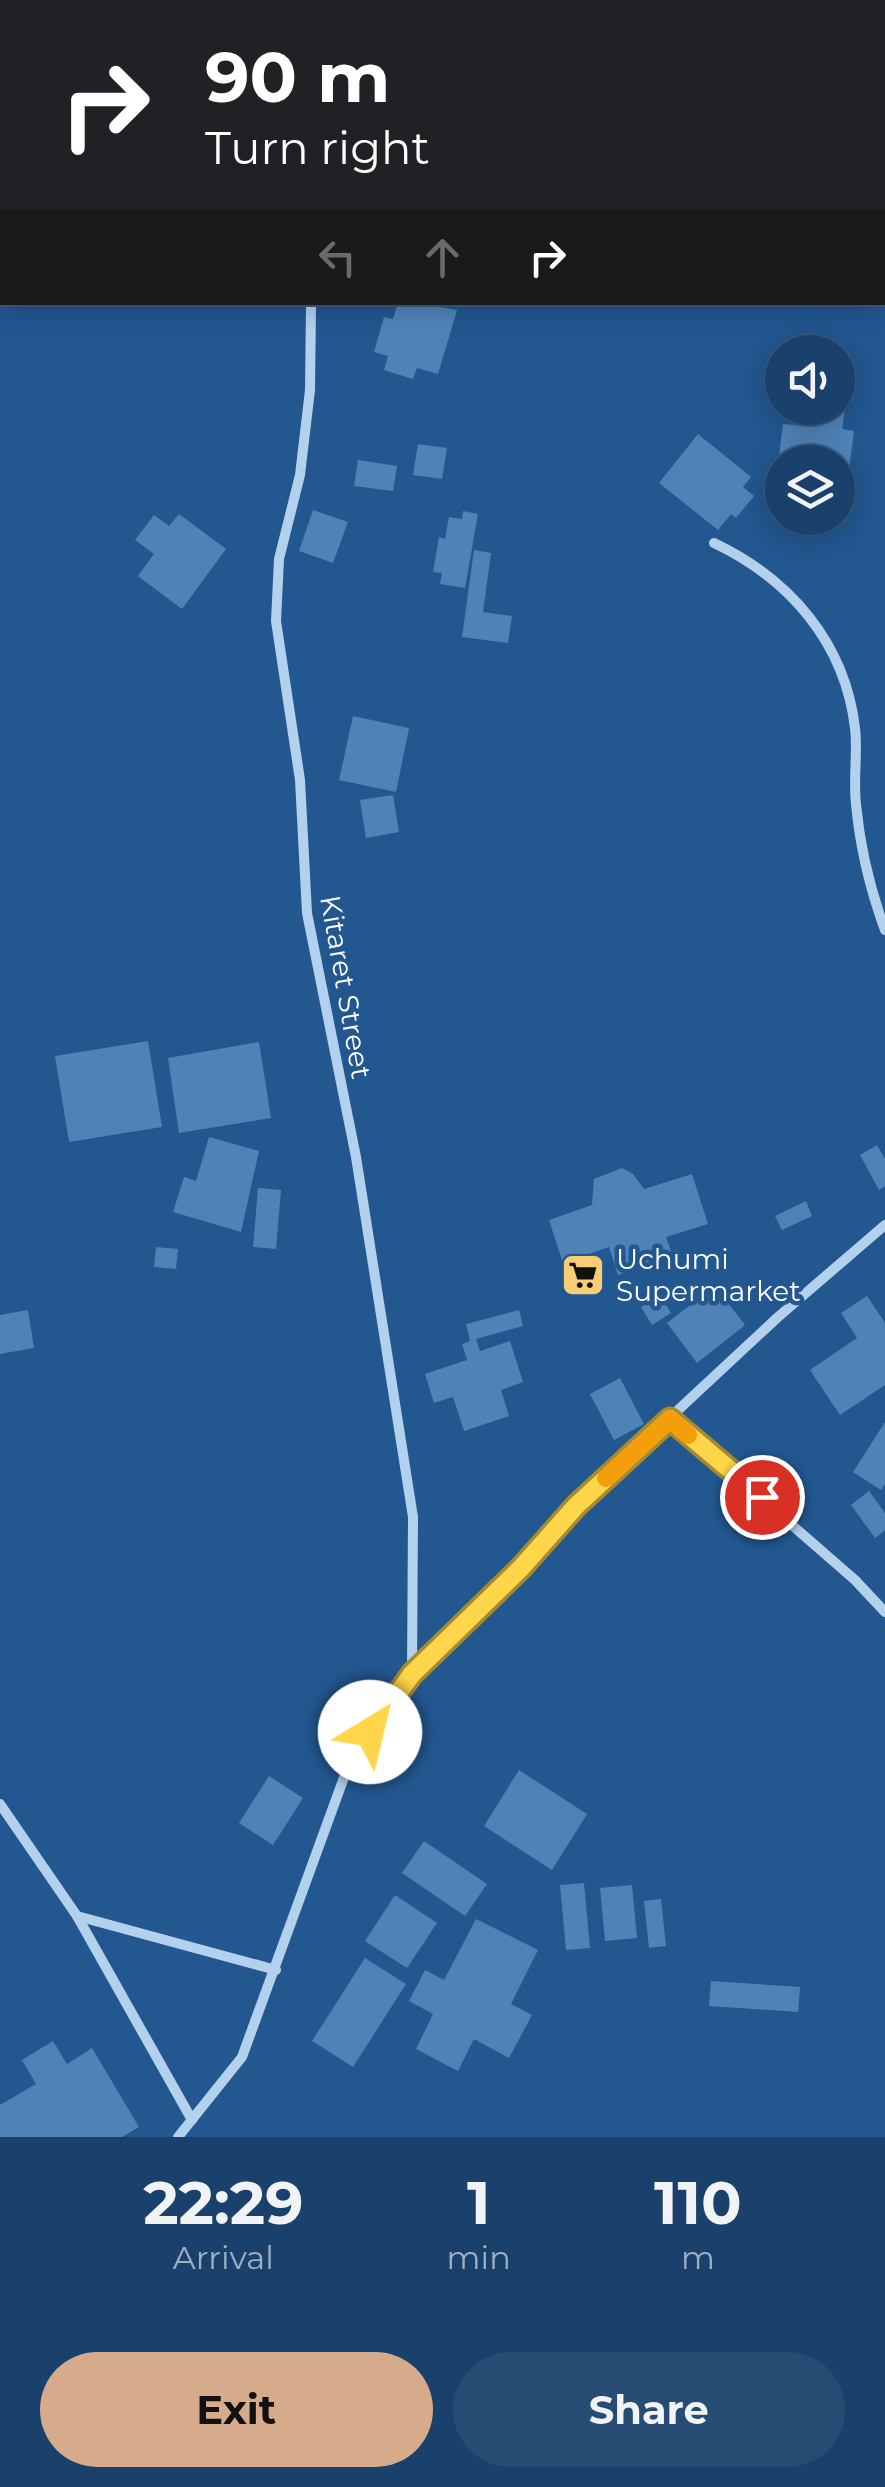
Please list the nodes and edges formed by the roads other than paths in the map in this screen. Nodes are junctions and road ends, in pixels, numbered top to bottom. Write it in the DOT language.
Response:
graph roads {
  1 [pos="311,307"];
  2 [pos="714,543"];
  3 [pos="885,930"];
  4 [pos="885,1225"];
  5 [pos="670,1419"];
  6 [pos="885,1612"];
  7 [pos="412,1674"];
  8 [pos="0,1804"];
  9 [pos="78,1916"];
  10 [pos="276,1970"];
  11 [pos="192,2120"];
  12 [pos="178,2137"];
  1 -- 7 [label="street, Kitaret Street"];
  2 -- 3 [label="street"];
  4 -- 5 [label="street"];
  5 -- 6 [label="street"];
  5 -- 7 [label="street"];
  7 -- 10 [label="street"];
  8 -- 9 [label="street"];
  9 -- 10 [label="street"];
  9 -- 11 [label="street"];
  10 -- 11 [label="street"];
  11 -- 12 [label="street"];
}
